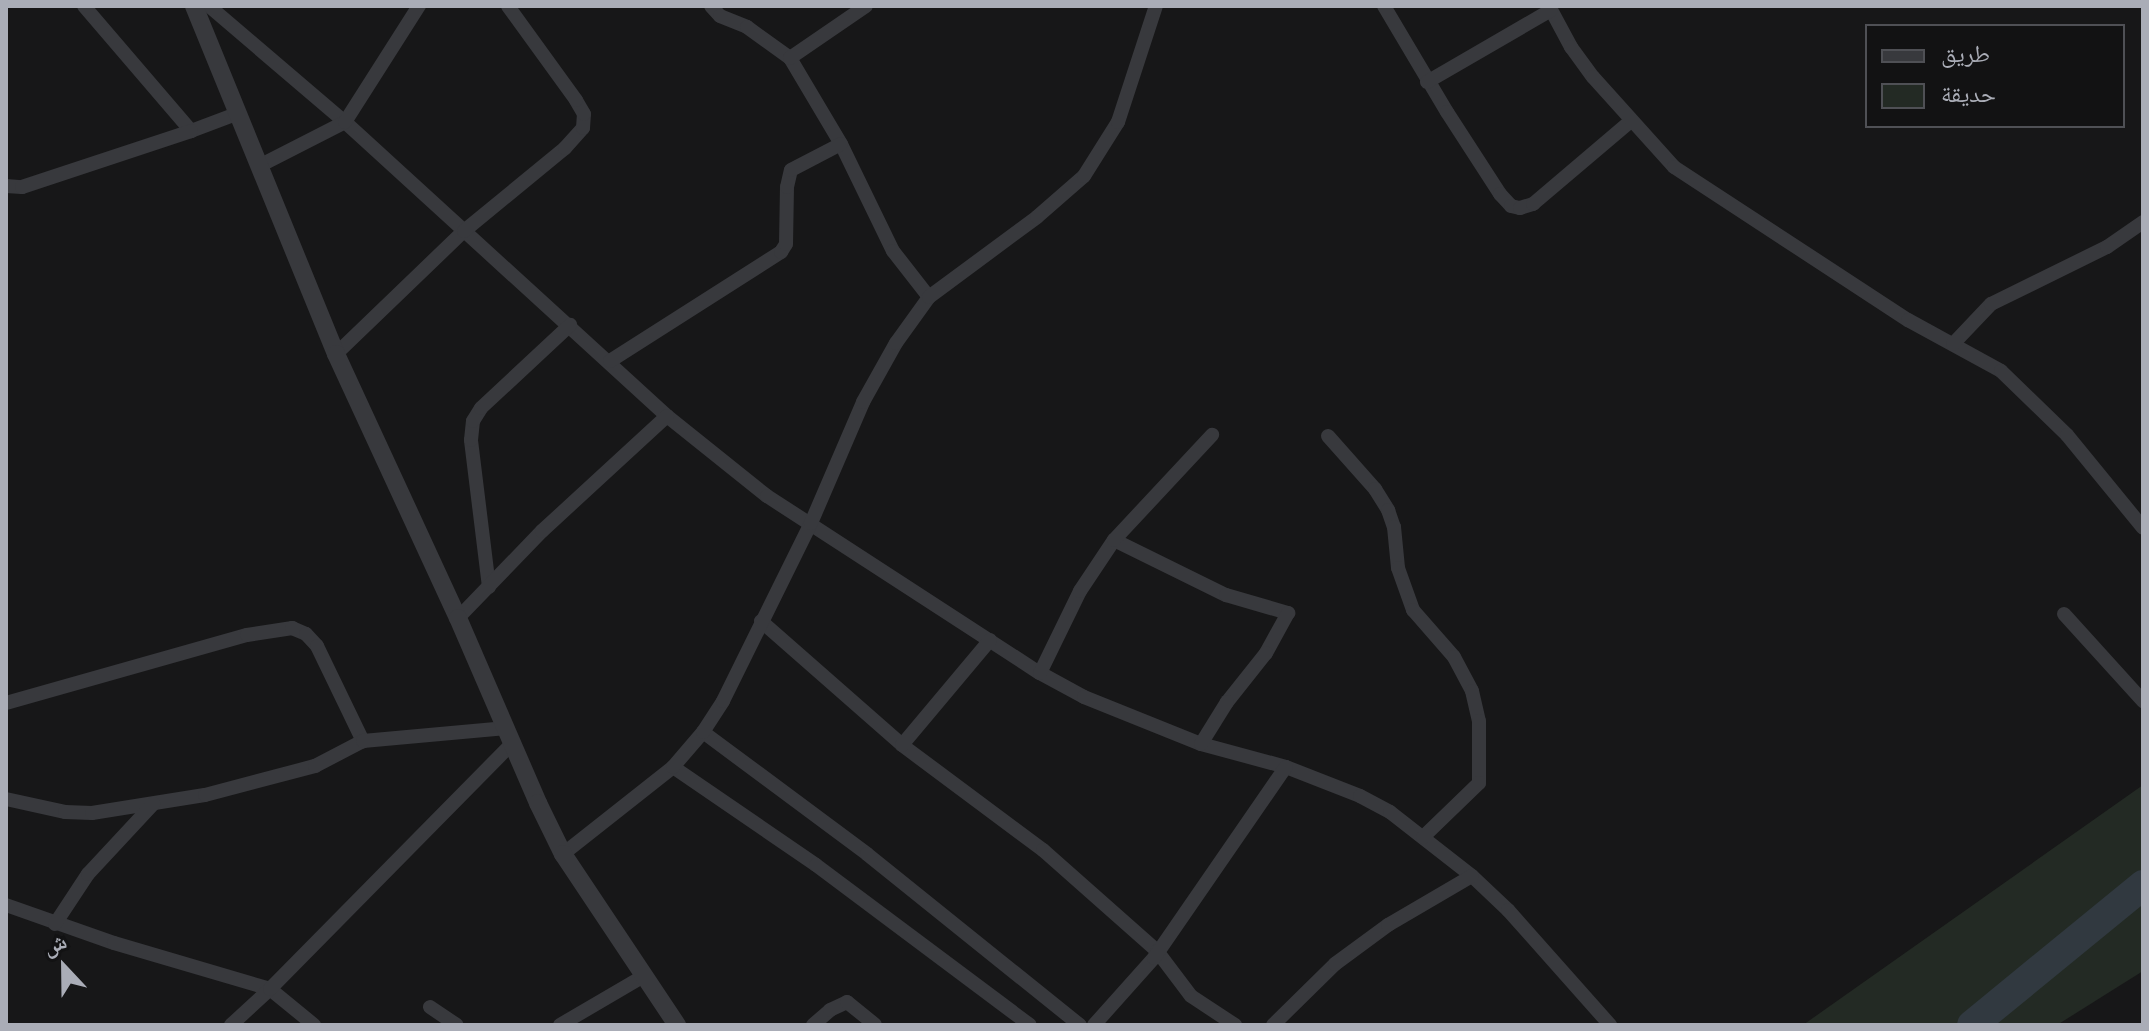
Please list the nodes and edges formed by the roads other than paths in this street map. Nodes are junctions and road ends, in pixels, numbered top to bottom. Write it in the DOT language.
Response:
graph roads {
  1 [pos="84,6"];
  2 [pos="194,6"];
  3 [pos="209,6"];
  4 [pos="419,6"];
  5 [pos="508,6"];
  6 [pos="711,6"];
  7 [pos="866,6"];
  8 [pos="1156,6"];
  9 [pos="1384,6"];
  10 [pos="1550,8"];
  11 [pos="790,58"];
  12 [pos="1427,82"];
  13 [pos="239,113"];
  14 [pos="1631,121"];
  15 [pos="345,122"];
  16 [pos="191,131"];
  17 [pos="841,144"];
  18 [pos="261,165"];
  19 [pos="6,186"];
  20 [pos="2143,222"];
  21 [pos="464,231"];
  22 [pos="929,297"];
  23 [pos="570,325"];
  24 [pos="1953,344"];
  25 [pos="336,354"];
  26 [pos="610,361"];
  27 [pos="667,416"];
  28 [pos="1212,435"];
  29 [pos="1328,436"];
  30 [pos="811,523"];
  31 [pos="2143,528"];
  32 [pos="1114,540"];
  33 [pos="489,587"];
  34 [pos="2064,614"];
  35 [pos="458,618"];
  36 [pos="761,621"];
  37 [pos="990,640"];
  38 [pos="1040,673"];
  39 [pos="2143,701"];
  40 [pos="6,703"];
  41 [pos="703,732"];
  42 [pos="509,735"];
  43 [pos="363,741"];
  44 [pos="1201,744"];
  45 [pos="902,745"];
  46 [pos="673,767"];
  47 [pos="1286,767"];
  48 [pos="6,799"];
  49 [pos="153,804"];
  50 [pos="1423,837"];
  51 [pos="563,854"];
  52 [pos="1472,876"];
  53 [pos="6,905"];
  54 [pos="55,924"];
  55 [pos="1157,951"];
  56 [pos="644,976"];
  57 [pos="270,989"];
  58 [pos="430,1007"];
  59 [pos="231,1025"];
  60 [pos="314,1025"];
  61 [pos="457,1025"];
  62 [pos="560,1025"];
  63 [pos="677,1025"];
  64 [pos="813,1025"];
  65 [pos="875,1025"];
  66 [pos="1030,1025"];
  67 [pos="1080,1025"];
  68 [pos="1094,1025"];
  69 [pos="1235,1025"];
  70 [pos="1273,1025"];
  71 [pos="1610,1025"];
  1 -- 16 [label="street"];
  2 -- 13 [label="street"];
  3 -- 15 [label="street"];
  4 -- 15 [label="street"];
  5 -- 21 [label="street"];
  6 -- 11 [label="street"];
  7 -- 11 [label="street"];
  8 -- 22 [label="street"];
  9 -- 12 [label="street"];
  10 -- 12 [label="street"];
  10 -- 14 [label="street"];
  11 -- 17 [label="street"];
  12 -- 14 [label="street"];
  13 -- 16 [label="street"];
  13 -- 18 [label="street"];
  14 -- 24 [label="street"];
  15 -- 18 [label="street"];
  15 -- 21 [label="street"];
  16 -- 19 [label="street"];
  17 -- 22 [label="street"];
  17 -- 26 [label="street"];
  18 -- 25 [label="street"];
  20 -- 24 [label="street"];
  21 -- 23 [label="street"];
  21 -- 25 [label="street"];
  22 -- 30 [label="street"];
  23 -- 26 [label="street"];
  23 -- 33 [label="street"];
  24 -- 31 [label="street"];
  25 -- 35 [label="street"];
  26 -- 27 [label="street"];
  27 -- 30 [label="street"];
  27 -- 33 [label="street"];
  28 -- 32 [label="street"];
  29 -- 50 [label="street"];
  30 -- 36 [label="street"];
  30 -- 37 [label="street"];
  32 -- 38 [label="street"];
  32 -- 44 [label="street"];
  33 -- 35 [label="street"];
  34 -- 39 [label="street"];
  35 -- 42 [label="street"];
  36 -- 41 [label="street"];
  36 -- 45 [label="street"];
  37 -- 38 [label="street"];
  37 -- 45 [label="street"];
  38 -- 44 [label="street"];
  40 -- 43 [label="street"];
  41 -- 46 [label="street"];
  41 -- 67 [label="street"];
  42 -- 43 [label="street"];
  42 -- 51 [label="street"];
  42 -- 57 [label="street"];
  43 -- 49 [label="street"];
  44 -- 47 [label="street"];
  45 -- 55 [label="street"];
  46 -- 51 [label="street"];
  46 -- 66 [label="street"];
  47 -- 50 [label="street"];
  47 -- 55 [label="street"];
  48 -- 49 [label="street"];
  49 -- 54 [label="street"];
  50 -- 52 [label="street"];
  51 -- 56 [label="street"];
  52 -- 70 [label="street"];
  52 -- 71 [label="street"];
  53 -- 54 [label="street"];
  54 -- 57 [label="street"];
  55 -- 68 [label="street"];
  55 -- 69 [label="street"];
  56 -- 62 [label="street"];
  56 -- 63 [label="street"];
  57 -- 59 [label="street"];
  57 -- 60 [label="street"];
  58 -- 61 [label="street"];
  64 -- 65 [label="street"];
}
